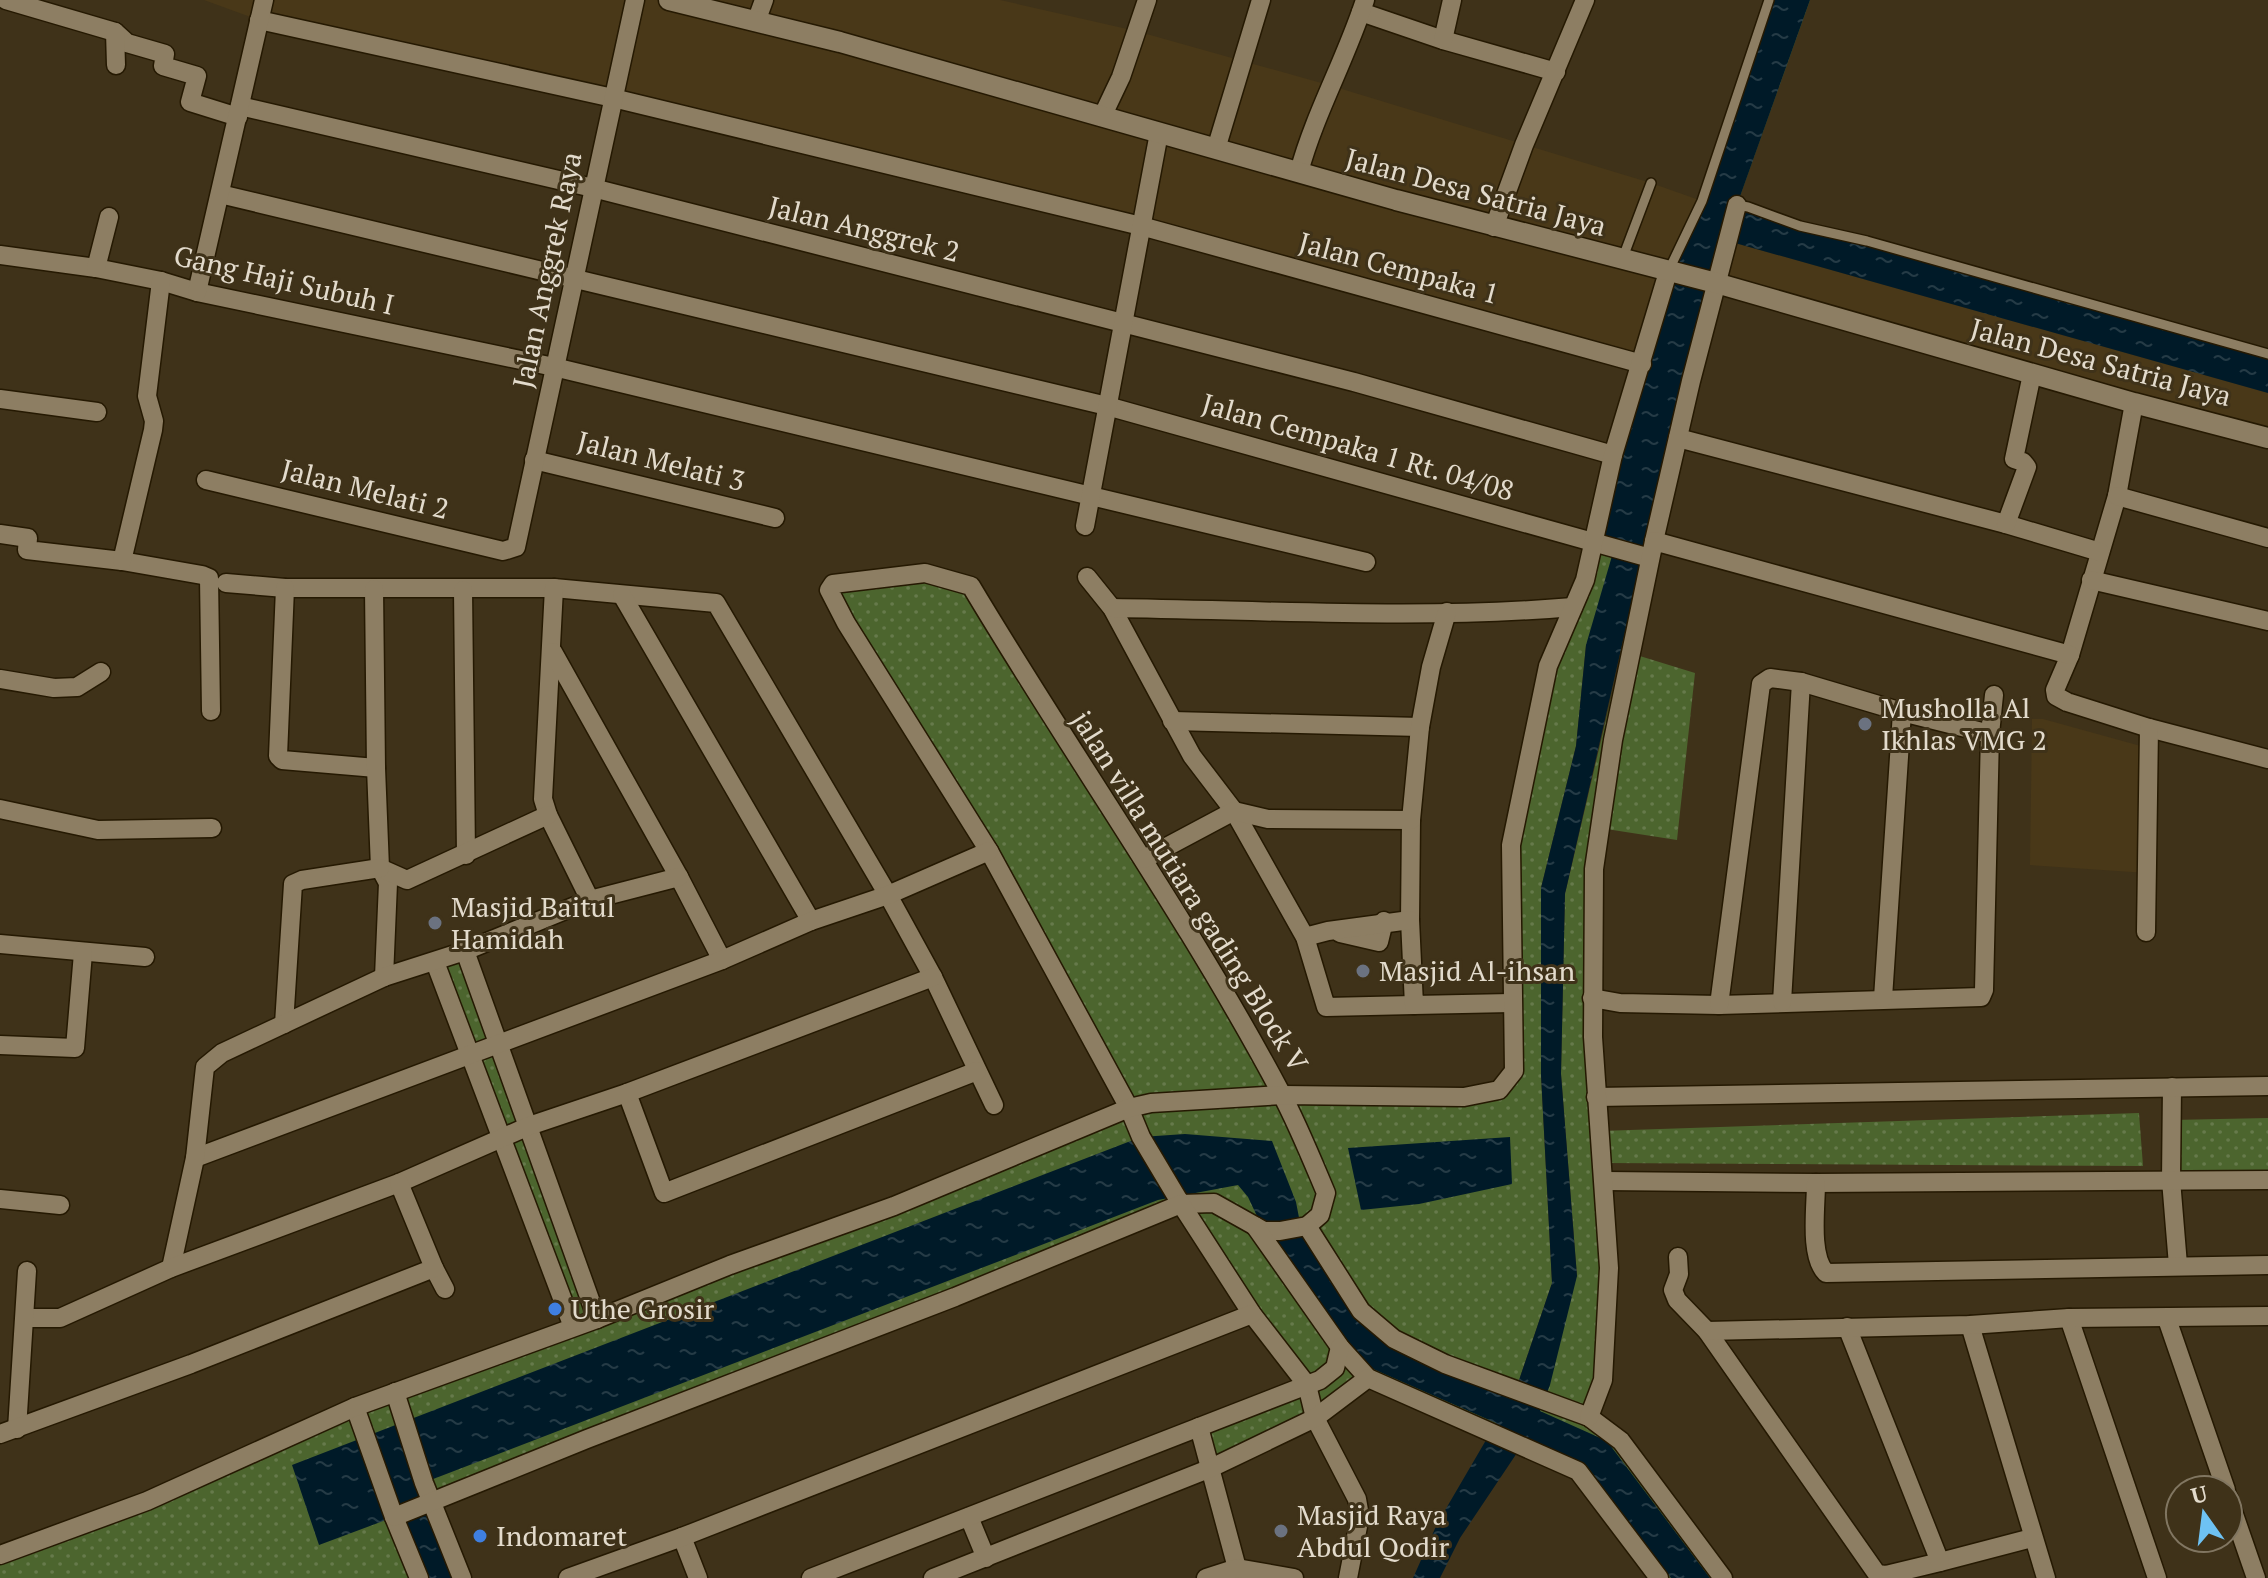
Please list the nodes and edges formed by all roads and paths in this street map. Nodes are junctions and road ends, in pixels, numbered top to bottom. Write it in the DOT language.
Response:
graph roads {
  1 [pos="6,0"];
  2 [pos="264,0"];
  3 [pos="635,0"];
  4 [pos="669,0"];
  5 [pos="764,0"];
  6 [pos="1147,0"];
  7 [pos="1261,0"];
  8 [pos="1452,0"];
  9 [pos="1585,0"];
  10 [pos="1769,0"];
  11 [pos="1363,6"];
  12 [pos="259,20"];
  13 [pos="756,22"];
  14 [pos="115,32"];
  15 [pos="1443,40"];
  16 [pos="116,65"];
  17 [pos="1556,72"];
  18 [pos="613,98"];
  19 [pos="239,112"];
  20 [pos="1102,117"];
  21 [pos="1159,133"];
  22 [pos="1216,149"];
  23 [pos="1299,172"];
  24 [pos="1651,183"];
  25 [pos="593,188"];
  26 [pos="220,194"];
  27 [pos="1737,205"];
  28 [pos="109,217"];
  29 [pos="1141,226"];
  30 [pos="1494,227"];
  31 [pos="0,255"];
  32 [pos="1622,260"];
  33 [pos="96,268"];
  34 [pos="1668,272"];
  35 [pos="573,279"];
  36 [pos="161,281"];
  37 [pos="1715,283"];
  38 [pos="197,292"];
  39 [pos="1122,324"];
  40 [pos="2268,354"];
  41 [pos="1642,364"];
  42 [pos="554,367"];
  43 [pos="2032,374"];
  44 [pos="0,399"];
  45 [pos="2134,403"];
  46 [pos="1107,406"];
  47 [pos="97,412"];
  48 [pos="1678,438"];
  49 [pos="2268,438"];
  50 [pos="1613,455"];
  51 [pos="534,460"];
  52 [pos="206,480"];
  53 [pos="2117,496"];
  54 [pos="1090,498"];
  55 [pos="775,518"];
  56 [pos="2006,524"];
  57 [pos="1085,526"];
  58 [pos="0,534"];
  59 [pos="2268,538"];
  60 [pos="1595,542"];
  61 [pos="1652,549"];
  62 [pos="512,550"];
  63 [pos="2100,552"];
  64 [pos="122,561"];
  65 [pos="1366,562"];
  66 [pos="1087,577"];
  67 [pos="2091,580"];
  68 [pos="226,583"];
  69 [pos="285,588"];
  70 [pos="554,588"];
  71 [pos="374,589"];
  72 [pos="463,590"];
  73 [pos="622,595"];
  74 [pos="1573,607"];
  75 [pos="1112,608"];
  76 [pos="1447,612"];
  77 [pos="2268,621"];
  78 [pos="553,652"];
  79 [pos="2070,655"];
  80 [pos="101,672"];
  81 [pos="0,679"];
  82 [pos="1801,682"];
  83 [pos="1994,695"];
  84 [pos="211,711"];
  85 [pos="1902,712"];
  86 [pos="1172,721"];
  87 [pos="1420,727"];
  88 [pos="2149,728"];
  89 [pos="1990,734"];
  90 [pos="2268,759"];
  91 [pos="376,768"];
  92 [pos="0,809"];
  93 [pos="1234,811"];
  94 [pos="548,815"];
  95 [pos="1411,820"];
  96 [pos="212,828"];
  97 [pos="989,851"];
  98 [pos="466,855"];
  99 [pos="1144,859"];
  100 [pos="380,868"];
  101 [pos="679,877"];
  102 [pos="888,895"];
  103 [pos="590,900"];
  104 [pos="1410,920"];
  105 [pos="811,921"];
  106 [pos="2146,932"];
  107 [pos="1305,937"];
  108 [pos="0,944"];
  109 [pos="465,951"];
  110 [pos="83,953"];
  111 [pos="145,957"];
  112 [pos="722,960"];
  113 [pos="435,962"];
  114 [pos="384,977"];
  115 [pos="933,977"];
  116 [pos="1592,998"];
  117 [pos="1883,998"];
  118 [pos="1782,1002"];
  119 [pos="1511,1003"];
  120 [pos="1414,1005"];
  121 [pos="1719,1005"];
  122 [pos="284,1024"];
  123 [pos="499,1043"];
  124 [pos="0,1045"];
  125 [pos="471,1054"];
  126 [pos="977,1071"];
  127 [pos="2268,1086"];
  128 [pos="2172,1087"];
  129 [pos="627,1093"];
  130 [pos="1282,1095"];
  131 [pos="1596,1097"];
  132 [pos="994,1105"];
  133 [pos="1129,1108"];
  134 [pos="529,1126"];
  135 [pos="501,1138"];
  136 [pos="195,1158"];
  137 [pos="2171,1180"];
  138 [pos="2268,1180"];
  139 [pos="1605,1181"];
  140 [pos="399,1183"];
  141 [pos="1816,1183"];
  142 [pos="0,1199"];
  143 [pos="1181,1204"];
  144 [pos="60,1205"];
  145 [pos="1255,1226"];
  146 [pos="1307,1226"];
  147 [pos="570,1248"];
  148 [pos="545,1252"];
  149 [pos="1678,1257"];
  150 [pos="2178,1265"];
  151 [pos="2268,1265"];
  152 [pos="171,1268"];
  153 [pos="434,1268"];
  154 [pos="27,1271"];
  155 [pos="445,1289"];
  156 [pos="25,1291"];
  157 [pos="1252,1314"];
  158 [pos="2268,1317"];
  159 [pos="25,1318"];
  160 [pos="60,1318"];
  161 [pos="2069,1318"];
  162 [pos="597,1319"];
  163 [pos="2167,1319"];
  164 [pos="1970,1325"];
  165 [pos="573,1327"];
  166 [pos="1847,1327"];
  167 [pos="1707,1331"];
  168 [pos="1340,1347"];
  169 [pos="1368,1378"];
  170 [pos="1307,1385"];
  171 [pos="395,1392"];
  172 [pos="355,1407"];
  173 [pos="1589,1417"];
  174 [pos="1315,1418"];
  175 [pos="1199,1427"];
  176 [pos="8,1431"];
  177 [pos="1211,1468"];
  178 [pos="2220,1474"];
  179 [pos="431,1501"];
  180 [pos="394,1517"];
  181 [pos="969,1517"];
  182 [pos="682,1537"];
  183 [pos="2032,1538"];
  184 [pos="2244,1543"];
  185 [pos="0,1555"];
  186 [pos="986,1558"];
  187 [pos="1940,1562"];
  188 [pos="1237,1573"];
  189 [pos="419,1578"];
  190 [pos="462,1578"];
  191 [pos="568,1578"];
  192 [pos="698,1578"];
  193 [pos="811,1578"];
  194 [pos="933,1578"];
  195 [pos="1206,1578"];
  196 [pos="1294,1578"];
  197 [pos="1348,1578"];
  198 [pos="1659,1578"];
  199 [pos="1723,1578"];
  200 [pos="2046,1578"];
  201 [pos="2157,1578"];
  202 [pos="2256,1578"];
  1 -- 14 [label="street"];
  2 -- 12 [label="street"];
  3 -- 18 [label="street, Jalan Anggrek Raya"];
  4 -- 13 [label="street, Jalan Desa Satria Jaya"];
  5 -- 13 [label="street"];
  6 -- 20 [label="street"];
  7 -- 22 [label="street"];
  8 -- 15 [label="street"];
  9 -- 17 [label="street"];
  10 -- 34 [label="lane"];
  11 -- 15 [label="street"];
  11 -- 23 [label="street"];
  12 -- 18 [label="street, Jalan Cempaka 1"];
  12 -- 19 [label="street"];
  13 -- 20 [label="street, Jalan Desa Satria Jaya"];
  14 -- 16 [label="street"];
  14 -- 19 [label="street, Jalan Anggrek 2"];
  15 -- 17 [label="street"];
  17 -- 30 [label="street"];
  18 -- 25 [label="street, Jalan Anggrek Raya"];
  18 -- 29 [label="street, Jalan Cempaka 1"];
  19 -- 25 [label="street, Jalan Anggrek 2"];
  19 -- 26 [label="street"];
  20 -- 21 [label="street, Jalan Desa Satria Jaya"];
  21 -- 22 [label="street, Jalan Desa Satria Jaya"];
  21 -- 29 [label="street"];
  22 -- 23 [label="street, Jalan Desa Satria Jaya"];
  23 -- 30 [label="street, Jalan Desa Satria Jaya"];
  24 -- 32 [label="lane"];
  25 -- 35 [label="street, Jalan Anggrek Raya"];
  25 -- 39 [label="street, Jalan Anggrek 2"];
  26 -- 35 [label="street, Jalan Cempaka 1 Rt. 04/08"];
  26 -- 38 [label="street"];
  27 -- 37 [label="street"];
  27 -- 40 [label="lane"];
  28 -- 33 [label="street"];
  29 -- 39 [label="street"];
  29 -- 41 [label="street, Jalan Cempaka 1"];
  30 -- 32 [label="street, Jalan Desa Satria Jaya"];
  31 -- 33 [label="street, Gang Haji Subuh I"];
  32 -- 34 [label="street, Jalan Desa Satria Jaya"];
  33 -- 36 [label="street, Gang Haji Subuh I"];
  34 -- 37 [label="street, Jalan Desa Satria Jaya"];
  34 -- 41 [label="street, jalan villa mutiara gading Block V"];
  35 -- 42 [label="street, Jalan Anggrek Raya"];
  35 -- 46 [label="street, Jalan Cempaka 1 Rt. 04/08"];
  36 -- 38 [label="street, Gang Haji Subuh I"];
  36 -- 64 [label="street"];
  37 -- 43 [label="street, Jalan Desa Satria Jaya"];
  37 -- 48 [label="street"];
  38 -- 42 [label="street, Gang Haji Subuh I"];
  39 -- 46 [label="street"];
  39 -- 50 [label="street, Jalan Anggrek 2"];
  41 -- 50 [label="street, jalan villa mutiara gading Block V"];
  42 -- 51 [label="street, Jalan Anggrek Raya"];
  42 -- 54 [label="street, Gang Haji Subuh I"];
  43 -- 45 [label="street, Jalan Desa Satria Jaya"];
  43 -- 56 [label="street"];
  44 -- 47 [label="street"];
  45 -- 49 [label="street, Jalan Desa Satria Jaya"];
  45 -- 53 [label="street"];
  46 -- 54 [label="street"];
  46 -- 60 [label="street, Jalan Cempaka 1 Rt. 04/08"];
  48 -- 56 [label="street"];
  48 -- 61 [label="street"];
  50 -- 60 [label="street, jalan villa mutiara gading Block V"];
  51 -- 55 [label="street, Jalan Melati 3"];
  51 -- 62 [label="street, Jalan Anggrek Raya"];
  52 -- 62 [label="street, Jalan Melati 2"];
  53 -- 59 [label="street"];
  53 -- 63 [label="street"];
  54 -- 57 [label="street"];
  54 -- 65 [label="street, Gang Haji Subuh I"];
  56 -- 63 [label="street"];
  58 -- 64 [label="street"];
  60 -- 61 [label="street, Jalan Cempaka 1 Rt. 04/08"];
  60 -- 74 [label="street, jalan villa mutiara gading Block V"];
  61 -- 79 [label="street, Jalan Cempaka 1 Rt. 04/08"];
  61 -- 116 [label="street"];
  63 -- 67 [label="street"];
  64 -- 84 [label="street"];
  66 -- 75 [label="street"];
  67 -- 77 [label="street"];
  67 -- 79 [label="street"];
  68 -- 69 [label="street"];
  69 -- 71 [label="street"];
  69 -- 91 [label="street"];
  70 -- 72 [label="street"];
  70 -- 73 [label="street"];
  70 -- 78 [label="street"];
  71 -- 72 [label="street"];
  71 -- 91 [label="street"];
  72 -- 98 [label="street"];
  73 -- 102 [label="street"];
  73 -- 105 [label="street"];
  74 -- 76 [label="street"];
  74 -- 119 [label="street, jalan villa mutiara gading Block V"];
  75 -- 76 [label="street"];
  75 -- 86 [label="street"];
  76 -- 87 [label="street"];
  78 -- 94 [label="street"];
  78 -- 101 [label="street"];
  79 -- 88 [label="street"];
  80 -- 81 [label="street"];
  82 -- 85 [label="street"];
  82 -- 118 [label="street"];
  82 -- 121 [label="street"];
  83 -- 89 [label="street"];
  85 -- 89 [label="street"];
  85 -- 117 [label="street"];
  86 -- 87 [label="street"];
  86 -- 93 [label="street"];
  87 -- 95 [label="street"];
  88 -- 90 [label="street"];
  88 -- 106 [label="street"];
  89 -- 117 [label="street"];
  91 -- 100 [label="street"];
  92 -- 96 [label="street"];
  93 -- 95 [label="street"];
  93 -- 99 [label="street"];
  93 -- 107 [label="street"];
  94 -- 98 [label="street"];
  94 -- 103 [label="street"];
  95 -- 104 [label="street"];
  97 -- 99 [label="street, jalan villa mutiara gading Block V"];
  97 -- 102 [label="street"];
  97 -- 133 [label="street"];
  98 -- 100 [label="street"];
  99 -- 130 [label="street, jalan villa mutiara gading Block V"];
  100 -- 114 [label="street"];
  100 -- 122 [label="street"];
  101 -- 103 [label="street"];
  101 -- 112 [label="street"];
  102 -- 105 [label="street"];
  102 -- 115 [label="street"];
  103 -- 109 [label="street"];
  104 -- 107 [label="street"];
  104 -- 120 [label="street"];
  105 -- 112 [label="street"];
  107 -- 120 [label="street"];
  108 -- 110 [label="street"];
  109 -- 113 [label="street"];
  109 -- 123 [label="street"];
  110 -- 111 [label="street"];
  110 -- 124 [label="street"];
  112 -- 123 [label="street"];
  113 -- 114 [label="street"];
  113 -- 125 [label="street"];
  114 -- 122 [label="street"];
  115 -- 126 [label="street"];
  115 -- 129 [label="street"];
  116 -- 121 [label="street"];
  116 -- 131 [label="street"];
  117 -- 118 [label="street"];
  118 -- 121 [label="street"];
  119 -- 120 [label="street"];
  119 -- 130 [label="street, jalan villa mutiara gading Block V"];
  122 -- 136 [label="street"];
  123 -- 125 [label="street"];
  123 -- 134 [label="street"];
  125 -- 135 [label="street"];
  125 -- 136 [label="street"];
  126 -- 129 [label="street"];
  126 -- 132 [label="street"];
  127 -- 128 [label="street"];
  128 -- 131 [label="street"];
  128 -- 137 [label="street"];
  129 -- 134 [label="street"];
  130 -- 133 [label="street"];
  130 -- 146 [label="street"];
  131 -- 139 [label="street"];
  133 -- 143 [label="street"];
  133 -- 162 [label="street"];
  134 -- 135 [label="street"];
  134 -- 147 [label="street"];
  135 -- 140 [label="street"];
  135 -- 148 [label="street"];
  136 -- 152 [label="street"];
  137 -- 138 [label="street"];
  137 -- 141 [label="street"];
  137 -- 150 [label="street"];
  139 -- 141 [label="street"];
  139 -- 173 [label="street"];
  140 -- 152 [label="street"];
  140 -- 153 [label="street"];
  141 -- 150 [label="street"];
  142 -- 144 [label="street"];
  143 -- 145 [label="street"];
  143 -- 157 [label="street"];
  143 -- 179 [label="street"];
  145 -- 146 [label="street"];
  145 -- 168 [label="street"];
  146 -- 173 [label="street"];
  147 -- 148 [label="street"];
  147 -- 162 [label="street"];
  148 -- 165 [label="street"];
  149 -- 167 [label="street"];
  150 -- 151 [label="street"];
  152 -- 160 [label="street"];
  153 -- 155 [label="street"];
  153 -- 176 [label="street"];
  154 -- 156 [label="street"];
  156 -- 159 [label="street"];
  156 -- 160 [label="street"];
  157 -- 170 [label="street"];
  157 -- 182 [label="street"];
  158 -- 163 [label="street"];
  159 -- 160 [label="street"];
  159 -- 176 [label="street"];
  161 -- 163 [label="street"];
  161 -- 164 [label="street"];
  161 -- 201 [label="street"];
  162 -- 165 [label="street"];
  163 -- 178 [label="street"];
  164 -- 166 [label="street"];
  164 -- 183 [label="street"];
  165 -- 171 [label="street"];
  166 -- 167 [label="street"];
  166 -- 187 [label="street"];
  167 -- 187 [label="street"];
  168 -- 169 [label="street"];
  168 -- 170 [label="street"];
  169 -- 174 [label="street"];
  169 -- 198 [label="street"];
  170 -- 174 [label="street"];
  170 -- 175 [label="street"];
  171 -- 172 [label="street"];
  171 -- 179 [label="street"];
  172 -- 180 [label="street"];
  172 -- 185 [label="street"];
  173 -- 199 [label="street"];
  174 -- 177 [label="street"];
  174 -- 197 [label="street"];
  175 -- 177 [label="street"];
  175 -- 181 [label="street"];
  177 -- 186 [label="street"];
  177 -- 188 [label="street"];
  179 -- 180 [label="street"];
  179 -- 190 [label="street"];
  180 -- 189 [label="street"];
  181 -- 186 [label="street"];
  181 -- 193 [label="street"];
  182 -- 191 [label="street"];
  182 -- 192 [label="street"];
  183 -- 187 [label="street"];
  183 -- 200 [label="street"];
  184 -- 202 [label="street"];
  186 -- 194 [label="street"];
  188 -- 195 [label="street"];
  188 -- 196 [label="street"];
}
